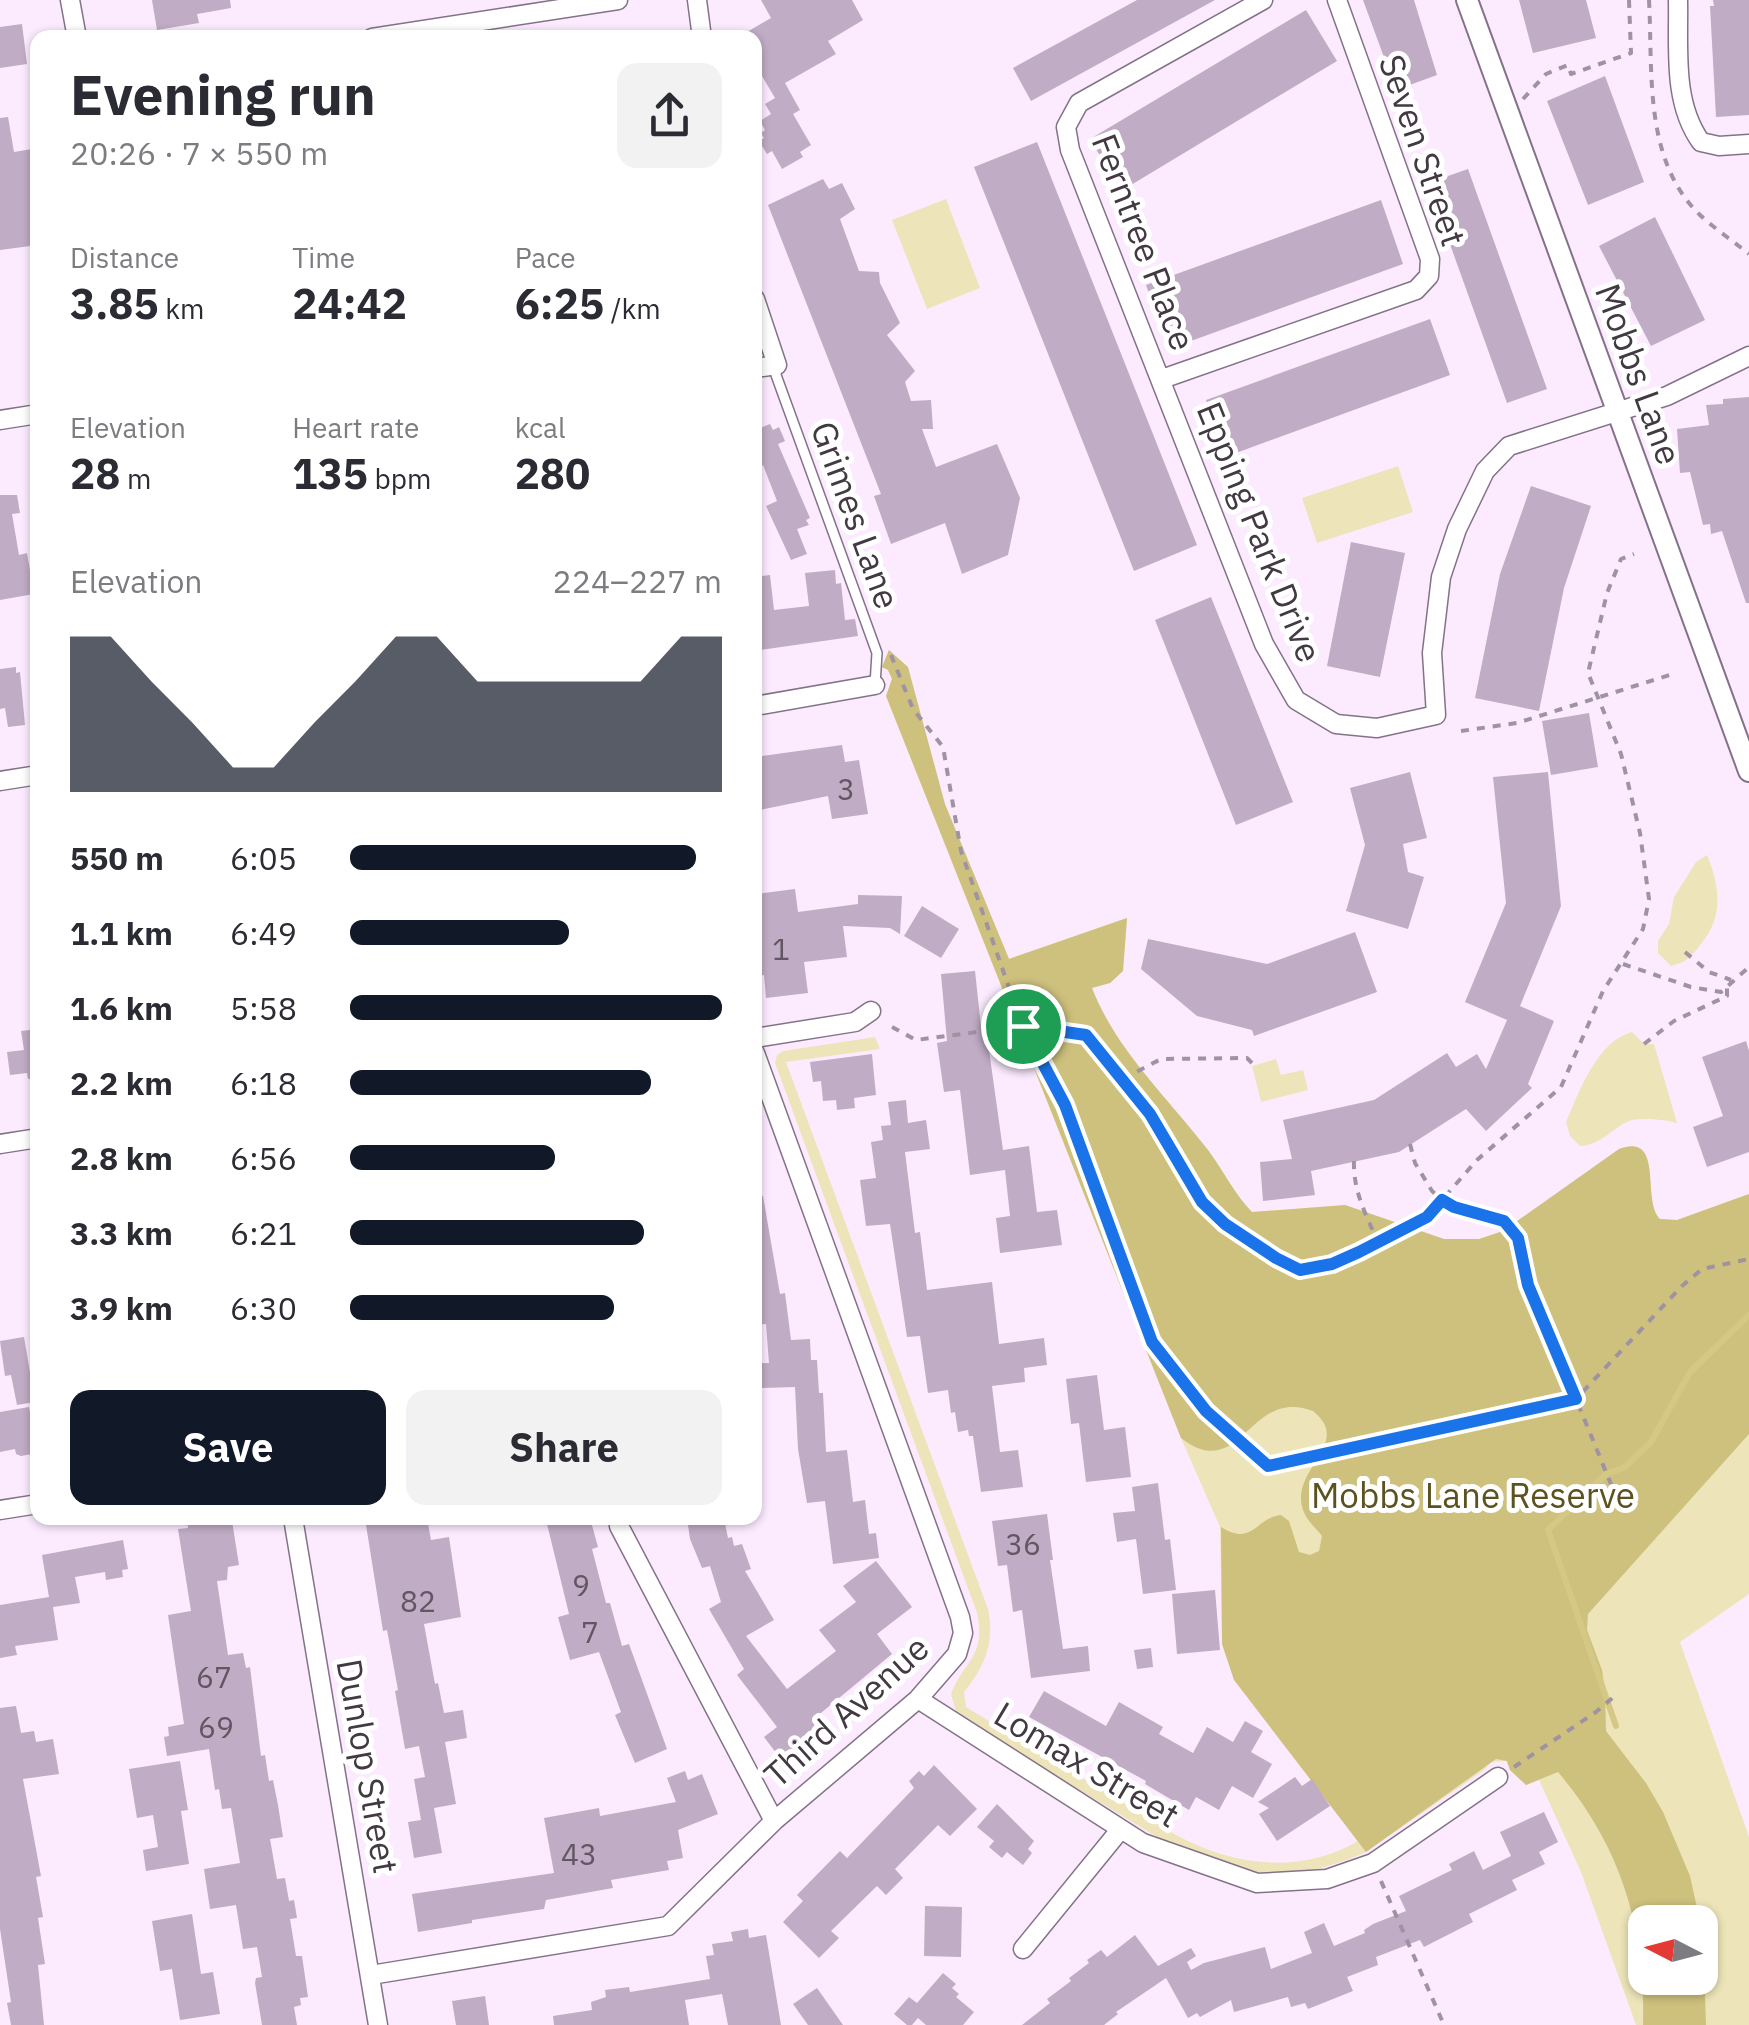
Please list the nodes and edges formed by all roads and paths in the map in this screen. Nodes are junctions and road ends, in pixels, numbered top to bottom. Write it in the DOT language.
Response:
graph roads {
  1 [pos="70,0"];
  2 [pos="618,0"];
  3 [pos="697,0"];
  4 [pos="1264,0"];
  5 [pos="1337,0"];
  6 [pos="1467,0"];
  7 [pos="1630,0"];
  8 [pos="1678,0"];
  9 [pos="76,30"];
  10 [pos="424,30"];
  11 [pos="701,30"];
  12 [pos="1523,98"];
  13 [pos="1749,144"];
  14 [pos="762,320"];
  15 [pos="1749,356"];
  16 [pos="777,365"];
  17 [pos="762,367"];
  18 [pos="1162,378"];
  19 [pos="1618,412"];
  20 [pos="30,415"];
  21 [pos="0,420"];
  22 [pos="1634,554"];
  23 [pos="890,650"];
  24 [pos="1676,672"];
  25 [pos="875,685"];
  26 [pos="1598,698"];
  27 [pos="762,705"];
  28 [pos="1460,731"];
  29 [pos="1749,771"];
  30 [pos="30,777"];
  31 [pos="0,781"];
  32 [pos="1684,952"];
  33 [pos="1623,964"];
  34 [pos="1749,967"];
  35 [pos="1734,980"];
  36 [pos="1728,986"];
  37 [pos="871,1011"];
  38 [pos="1023,1026"];
  39 [pos="892,1028"];
  40 [pos="762,1037"];
  41 [pos="1644,1044"];
  42 [pos="1254,1065"];
  43 [pos="762,1073"];
  44 [pos="1123,1079"];
  45 [pos="30,1139"];
  46 [pos="0,1144"];
  47 [pos="1410,1144"];
  48 [pos="1354,1161"];
  49 [pos="1442,1200"];
  50 [pos="1378,1242"];
  51 [pos="1749,1259"];
  52 [pos="1576,1399"];
  53 [pos="1613,1488"];
  54 [pos="30,1505"];
  55 [pos="0,1510"];
  56 [pos="294,1525"];
  57 [pos="619,1525"];
  58 [pos="1617,1694"];
  59 [pos="918,1698"];
  60 [pos="1498,1778"];
  61 [pos="774,1821"];
  62 [pos="1120,1830"];
  63 [pos="1373,1863"];
  64 [pos="1023,1949"];
  65 [pos="370,1975"];
  66 [pos="378,2025"];
  67 [pos="1444,2025"];
  1 -- 9 [label="street"];
  2 -- 10 [label="street"];
  3 -- 11 [label="street"];
  4 -- 18 [label="street, Ferntree Place"];
  5 -- 18 [label="street, Seven Street"];
  6 -- 19 [label="street, Mobbs Lane"];
  7 -- 12 [label="path"];
  8 -- 13 [label="street"];
  14 -- 16 [label="street"];
  15 -- 19 [label="street"];
  16 -- 17 [label="street"];
  16 -- 25 [label="lane, Grimes Lane"];
  18 -- 19 [label="street, Epping Park Drive"];
  19 -- 29 [label="street, Mobbs Lane"];
  20 -- 21 [label="street"];
  22 -- 26 [label="path"];
  23 -- 38 [label="path"];
  24 -- 26 [label="path"];
  25 -- 27 [label="street"];
  26 -- 28 [label="path"];
  26 -- 33 [label="path"];
  30 -- 31 [label="street"];
  32 -- 35 [label="path"];
  33 -- 36 [label="path"];
  33 -- 49 [label="path"];
  34 -- 35 [label="path"];
  35 -- 36 [label="path"];
  36 -- 41 [label="path"];
  37 -- 40 [label="street"];
  38 -- 39 [label="path"];
  38 -- 44 [label="path"];
  38 -- 52 [label="path"];
  42 -- 44 [label="path"];
  43 -- 59 [label="street, Third Avenue"];
  44 -- 50 [label="path"];
  45 -- 46 [label="street"];
  47 -- 49 [label="path"];
  48 -- 50 [label="path"];
  49 -- 50 [label="path"];
  49 -- 52 [label="path"];
  51 -- 52 [label="path"];
  52 -- 53 [label="path"];
  54 -- 55 [label="street"];
  56 -- 65 [label="street, Dunlop Street"];
  57 -- 61 [label="street"];
  58 -- 60 [label="path"];
  59 -- 61 [label="street, Third Avenue"];
  59 -- 62 [label="street, Lomax Street"];
  60 -- 63 [label="street, Lomax Street"];
  61 -- 65 [label="street, Third Avenue"];
  62 -- 63 [label="street, Lomax Street"];
  62 -- 64 [label="street"];
  63 -- 67 [label="path"];
  65 -- 66 [label="street, Dunlop Street"];
}
